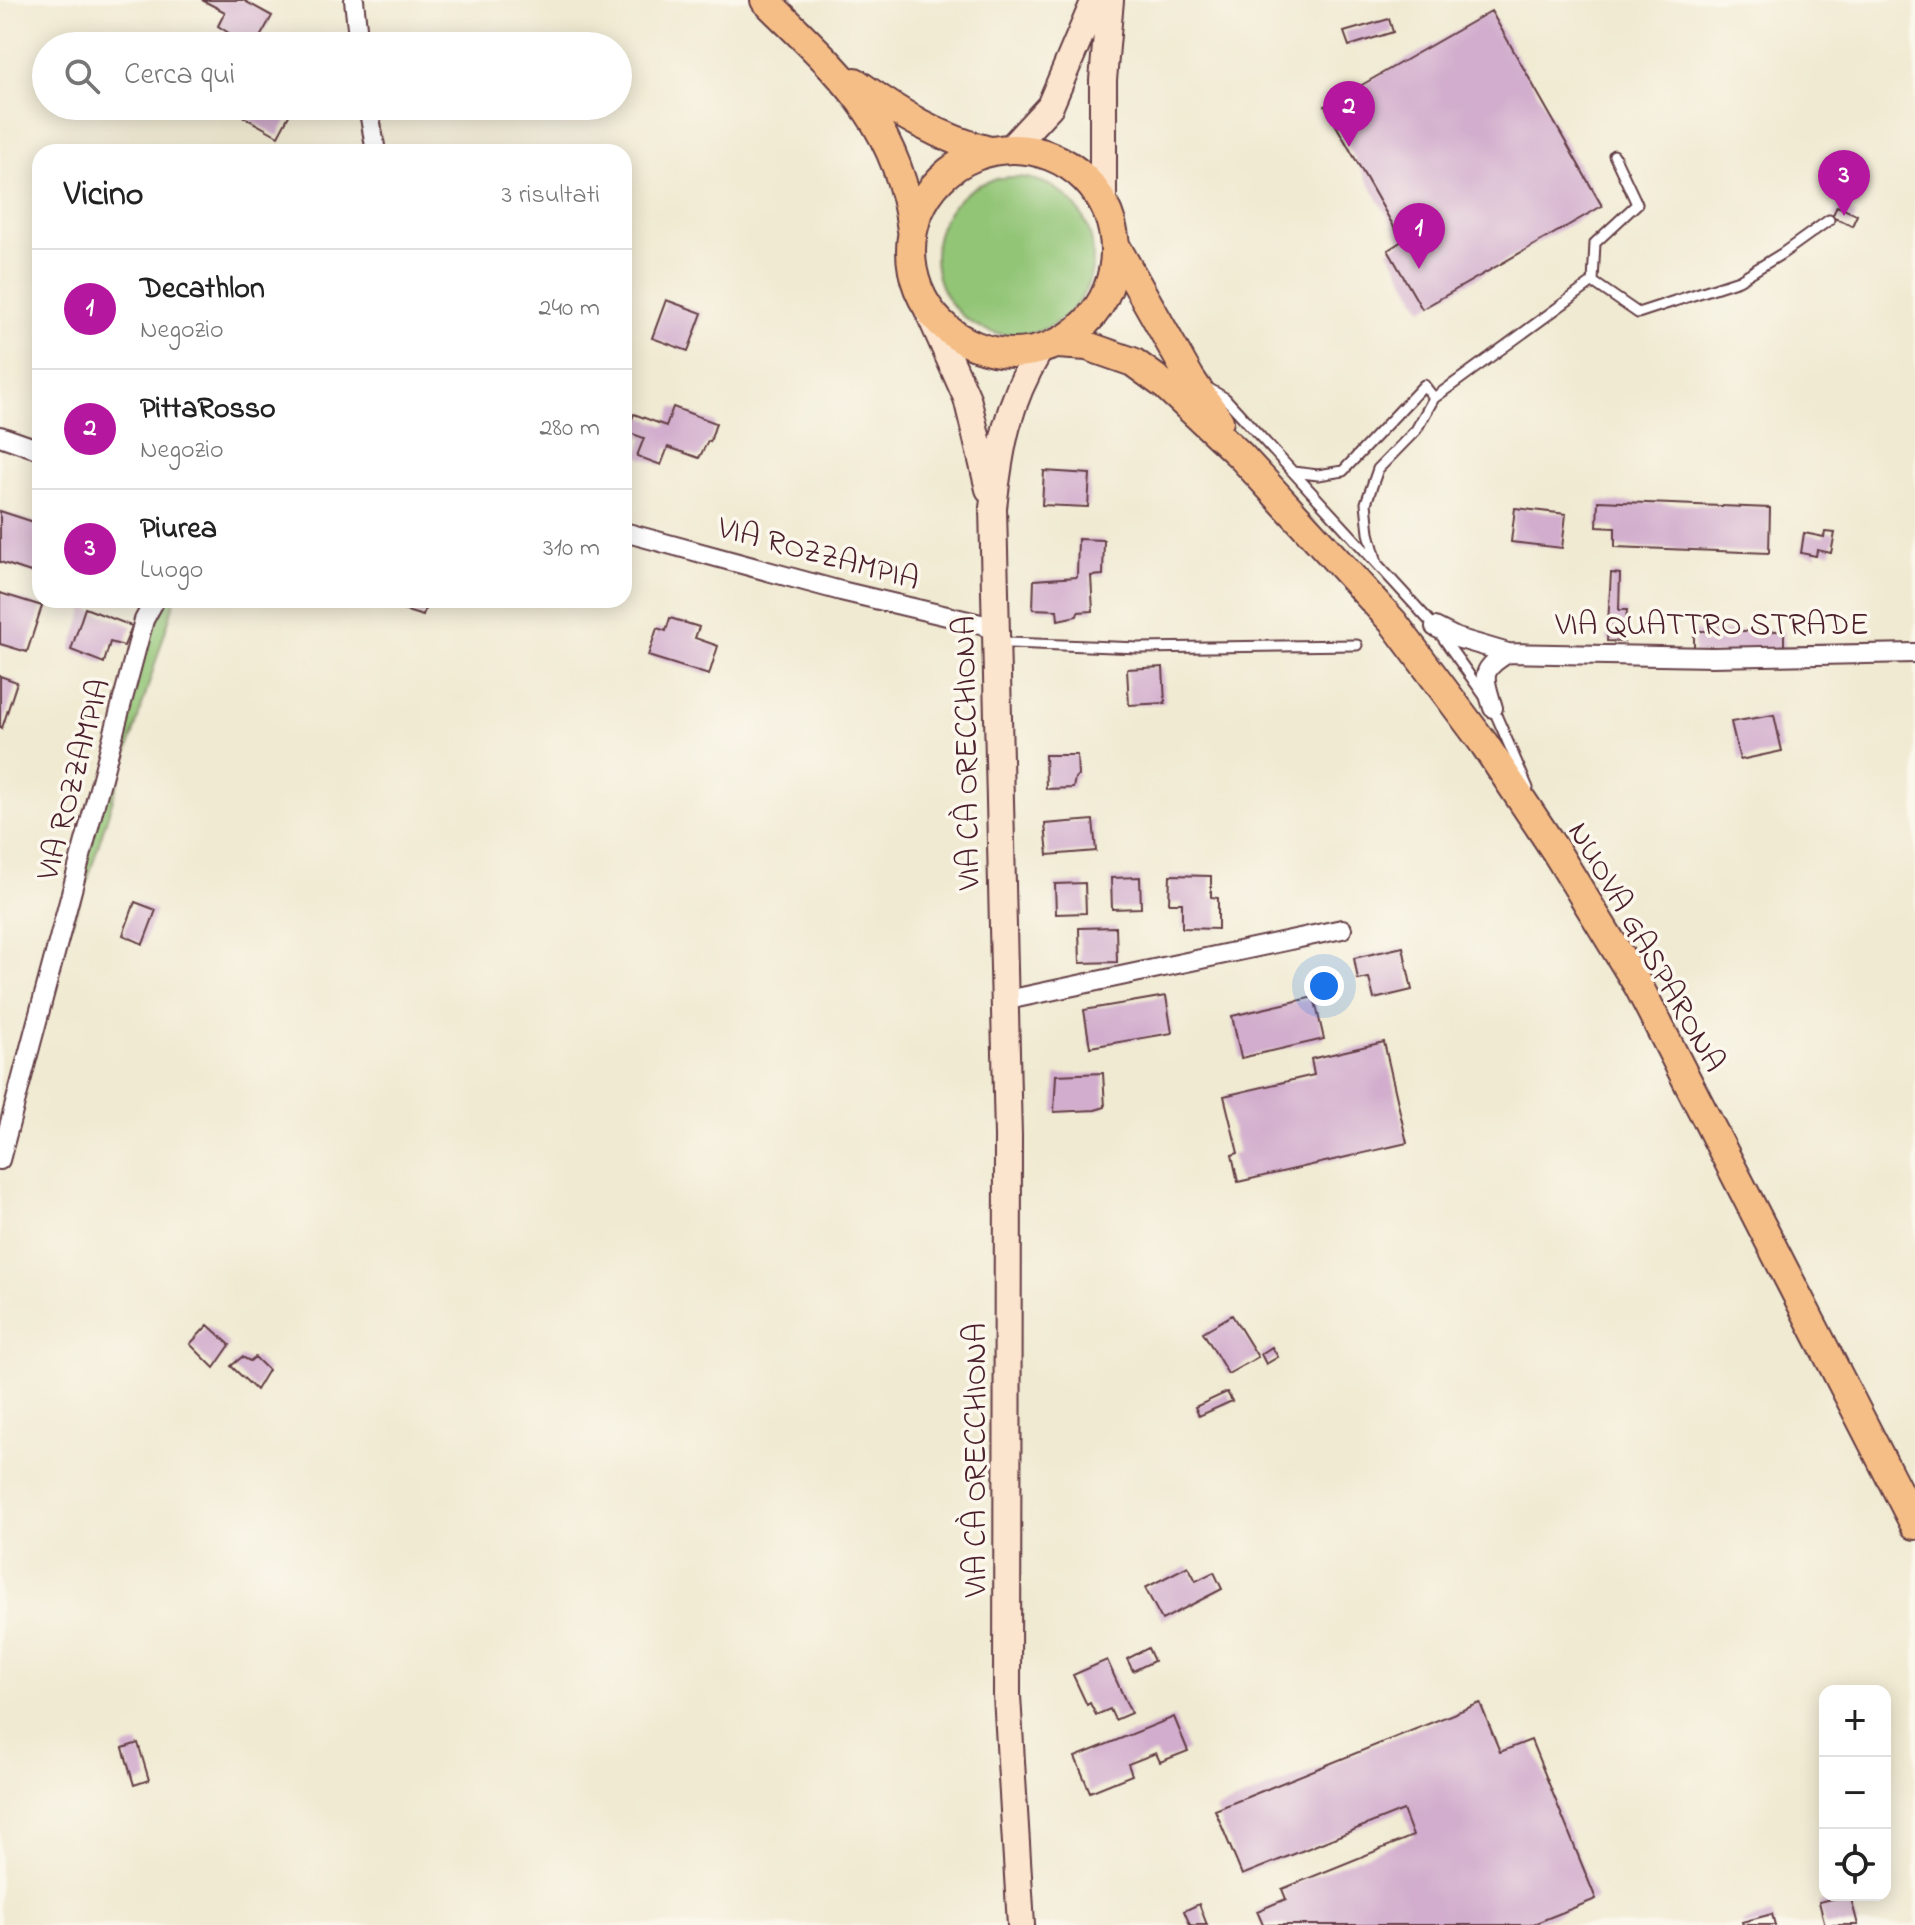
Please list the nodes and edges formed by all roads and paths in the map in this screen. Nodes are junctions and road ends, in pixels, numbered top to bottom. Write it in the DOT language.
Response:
graph roads {
  1 [pos="354,0"];
  2 [pos="765,0"];
  3 [pos="1095,0"];
  4 [pos="1110,0"];
  5 [pos="357,32"];
  6 [pos="832,65"];
  7 [pos="370,120"];
  8 [pos="375,144"];
  9 [pos="1001,150"];
  10 [pos="1614,155"];
  11 [pos="1103,203"];
  12 [pos="1829,220"];
  13 [pos="912,231"];
  14 [pos="1115,245"];
  15 [pos="1593,282"];
  16 [pos="928,310"];
  17 [pos="1048,347"];
  18 [pos="1190,378"];
  19 [pos="1434,398"];
  20 [pos="0,436"];
  21 [pos="32,447"];
  22 [pos="1241,456"];
  23 [pos="1293,472"];
  24 [pos="993,508"];
  25 [pos="632,534"];
  26 [pos="1378,566"];
  27 [pos="151,608"];
  28 [pos="1435,627"];
  29 [pos="996,636"];
  30 [pos="1357,645"];
  31 [pos="1508,653"];
  32 [pos="1915,653"];
  33 [pos="1493,708"];
  34 [pos="1555,850"];
  35 [pos="1342,929"];
  36 [pos="1005,995"];
  37 [pos="0,1160"];
  38 [pos="1915,1525"];
  39 [pos="1021,1925"];
  1 -- 5 [label="street"];
  2 -- 6 [label="main road, NUOVA GASPARONA"];
  3 -- 9 [label="main road"];
  4 -- 11 [label="main road"];
  6 -- 9 [label="main road, NUOVA GASPARONA"];
  6 -- 13 [label="main road, NUOVA GASPARONA"];
  7 -- 8 [label="street"];
  9 -- 11 [label="main road, NUOVA GASPARONA"];
  9 -- 13 [label="main road, NUOVA GASPARONA"];
  10 -- 15 [label="lane"];
  11 -- 14 [label="main road, NUOVA GASPARONA"];
  12 -- 15 [label="lane"];
  13 -- 16 [label="main road, NUOVA GASPARONA"];
  14 -- 17 [label="main road, NUOVA GASPARONA"];
  14 -- 18 [label="main road, NUOVA GASPARONA"];
  15 -- 19 [label="lane"];
  16 -- 17 [label="main road, NUOVA GASPARONA"];
  16 -- 24 [label="main road, VIA CÀ ORECCHIONA"];
  17 -- 22 [label="main road, NUOVA GASPARONA"];
  17 -- 24 [label="main road, VIA CÀ ORECCHIONA"];
  18 -- 22 [label="main road, NUOVA GASPARONA"];
  18 -- 23 [label="lane"];
  19 -- 23 [label="lane"];
  19 -- 26 [label="lane"];
  20 -- 21 [label="street"];
  22 -- 34 [label="main road, NUOVA GASPARONA"];
  23 -- 26 [label="lane"];
  24 -- 29 [label="main road, VIA CÀ ORECCHIONA"];
  25 -- 29 [label="street, VIA ROZZAMPIA"];
  26 -- 28 [label="lane"];
  27 -- 37 [label="street, VIA ROZZAMPIA"];
  28 -- 31 [label="street, VIA QUATTRO STRADE"];
  28 -- 33 [label="lane"];
  29 -- 30 [label="lane"];
  29 -- 36 [label="main road, VIA CÀ ORECCHIONA"];
  31 -- 32 [label="street, VIA QUATTRO STRADE"];
  31 -- 33 [label="street"];
  33 -- 34 [label="lane"];
  34 -- 38 [label="main road, NUOVA GASPARONA"];
  35 -- 36 [label="street"];
  36 -- 39 [label="main road, VIA CÀ ORECCHIONA"];
}
